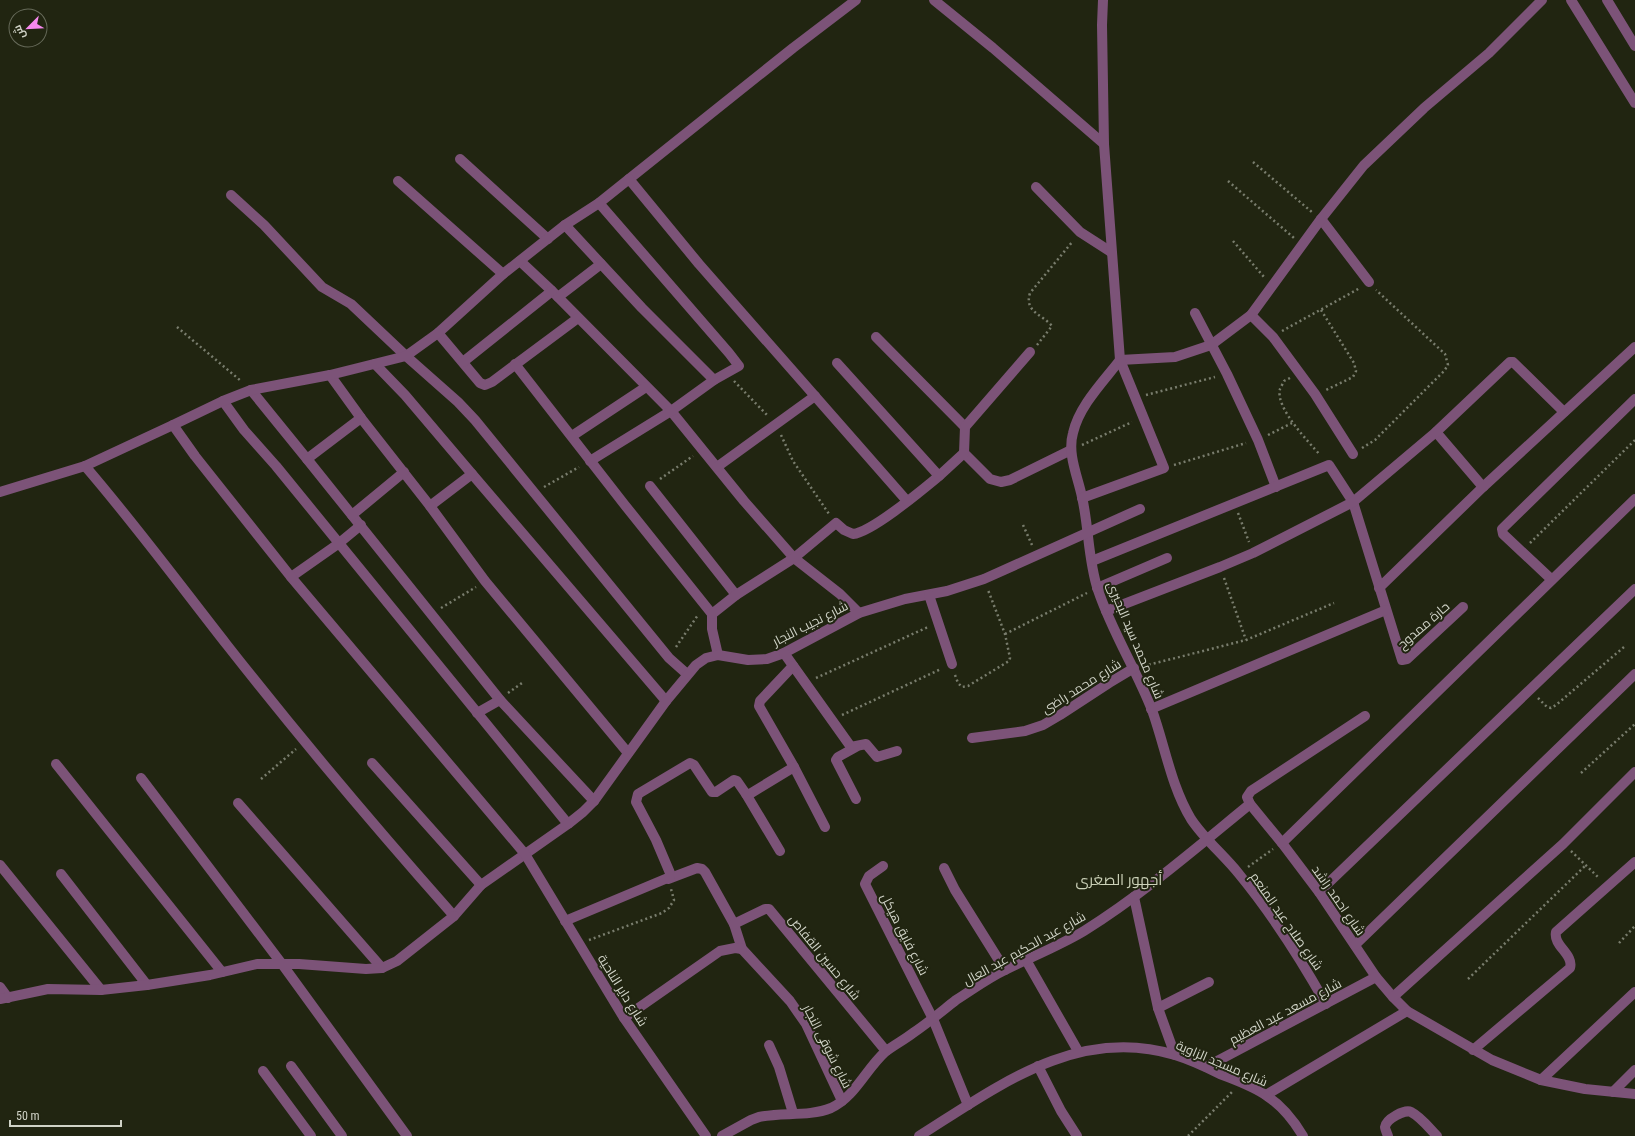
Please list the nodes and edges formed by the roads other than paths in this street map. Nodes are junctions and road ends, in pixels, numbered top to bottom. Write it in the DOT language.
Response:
graph roads {
  1 [pos="856,0"];
  2 [pos="934,0"];
  3 [pos="1103,0"];
  4 [pos="1542,0"];
  5 [pos="1571,0"];
  6 [pos="1607,0"];
  7 [pos="1635,46"];
  8 [pos="1635,102"];
  9 [pos="1104,144"];
  10 [pos="460,159"];
  11 [pos="629,179"];
  12 [pos="398,181"];
  13 [pos="1036,187"];
  14 [pos="231,195"];
  15 [pos="599,203"];
  16 [pos="1321,219"];
  17 [pos="565,226"];
  18 [pos="548,239"];
  19 [pos="1111,252"];
  20 [pos="520,261"];
  21 [pos="601,264"];
  22 [pos="503,274"];
  23 [pos="1368,282"];
  24 [pos="555,294"];
  25 [pos="1195,313"];
  26 [pos="1251,315"];
  27 [pos="578,318"];
  28 [pos="438,333"];
  29 [pos="876,337"];
  30 [pos="1211,345"];
  31 [pos="1635,347"];
  32 [pos="1030,352"];
  33 [pos="406,356"];
  34 [pos="1120,360"];
  35 [pos="463,362"];
  36 [pos="837,363"];
  37 [pos="375,364"];
  38 [pos="515,364"];
  39 [pos="330,375"];
  40 [pos="714,380"];
  41 [pos="646,387"];
  42 [pos="252,390"];
  43 [pos="814,396"];
  44 [pos="1635,399"];
  45 [pos="223,401"];
  46 [pos="671,411"];
  47 [pos="1564,412"];
  48 [pos="361,418"];
  49 [pos="173,425"];
  50 [pos="965,428"];
  51 [pos="1436,432"];
  52 [pos="572,436"];
  53 [pos="1071,450"];
  54 [pos="964,452"];
  55 [pos="1353,454"];
  56 [pos="307,459"];
  57 [pos="590,461"];
  58 [pos="85,466"];
  59 [pos="717,467"];
  60 [pos="404,472"];
  61 [pos="472,474"];
  62 [pos="939,476"];
  63 [pos="650,486"];
  64 [pos="1276,487"];
  65 [pos="1483,487"];
  66 [pos="0,492"];
  67 [pos="1082,498"];
  68 [pos="1635,499"];
  69 [pos="907,501"];
  70 [pos="1353,502"];
  71 [pos="430,506"];
  72 [pos="1140,509"];
  73 [pos="352,515"];
  74 [pos="361,525"];
  75 [pos="1087,533"];
  76 [pos="338,544"];
  77 [pos="794,558"];
  78 [pos="1167,558"];
  79 [pos="1092,560"];
  80 [pos="292,577"];
  81 [pos="1551,579"];
  82 [pos="1097,588"];
  83 [pos="1379,588"];
  84 [pos="1635,589"];
  85 [pos="736,595"];
  86 [pos="929,595"];
  87 [pos="1463,606"];
  88 [pos="1386,610"];
  89 [pos="1106,611"];
  90 [pos="859,613"];
  91 [pos="712,614"];
  92 [pos="784,653"];
  93 [pos="718,655"];
  94 [pos="952,664"];
  95 [pos="793,666"];
  96 [pos="1134,668"];
  97 [pos="687,674"];
  98 [pos="1635,674"];
  99 [pos="500,700"];
  100 [pos="666,701"];
  101 [pos="1151,709"];
  102 [pos="477,713"];
  103 [pos="1365,716"];
  104 [pos="972,738"];
  105 [pos="856,747"];
  106 [pos="897,751"];
  107 [pos="628,754"];
  108 [pos="372,763"];
  109 [pos="56,764"];
  110 [pos="794,767"];
  111 [pos="1635,772"];
  112 [pos="141,778"];
  113 [pos="746,794"];
  114 [pos="856,799"];
  115 [pos="594,800"];
  116 [pos="238,802"];
  117 [pos="1250,804"];
  118 [pos="568,824"];
  119 [pos="826,826"];
  120 [pos="1207,838"];
  121 [pos="1282,843"];
  122 [pos="780,850"];
  123 [pos="525,854"];
  124 [pos="1635,862"];
  125 [pos="0,864"];
  126 [pos="883,866"];
  127 [pos="944,868"];
  128 [pos="61,874"];
  129 [pos="668,879"];
  130 [pos="481,885"];
  131 [pos="1319,892"];
  132 [pos="1134,897"];
  133 [pos="454,916"];
  134 [pos="565,921"];
  135 [pos="734,924"];
  136 [pos="1355,945"];
  137 [pos="742,949"];
  138 [pos="1026,960"];
  139 [pos="282,964"];
  140 [pos="382,968"];
  141 [pos="1004,970"];
  142 [pos="222,972"];
  143 [pos="1376,977"];
  144 [pos="1210,982"];
  145 [pos="147,985"];
  146 [pos="0,988"];
  147 [pos="101,990"];
  148 [pos="1635,992"];
  149 [pos="1393,997"];
  150 [pos="4,999"];
  151 [pos="1326,1004"];
  152 [pos="1158,1008"];
  153 [pos="1407,1011"];
  154 [pos="624,1018"];
  155 [pos="933,1019"];
  156 [pos="769,1045"];
  157 [pos="1473,1050"];
  158 [pos="886,1051"];
  159 [pos="1078,1052"];
  160 [pos="1175,1055"];
  161 [pos="291,1066"];
  162 [pos="1038,1066"];
  163 [pos="1206,1067"];
  164 [pos="1635,1070"];
  165 [pos="263,1071"];
  166 [pos="1541,1080"];
  167 [pos="1613,1092"];
  168 [pos="1635,1094"];
  169 [pos="1266,1095"];
  170 [pos="842,1101"];
  171 [pos="968,1105"];
  172 [pos="793,1113"];
  173 [pos="311,1136"];
  174 [pos="342,1136"];
  175 [pos="407,1136"];
  176 [pos="706,1136"];
  177 [pos="722,1136"];
  178 [pos="919,1136"];
  179 [pos="1077,1136"];
  180 [pos="1303,1136"];
  181 [pos="1388,1136"];
  182 [pos="1437,1136"];
  1 -- 11 [label="street"];
  2 -- 9 [label="street"];
  3 -- 9 [label="street"];
  4 -- 16 [label="street"];
  5 -- 8 [label="street"];
  6 -- 7 [label="street"];
  9 -- 19 [label="street"];
  10 -- 18 [label="street"];
  11 -- 15 [label="street"];
  11 -- 43 [label="street"];
  12 -- 22 [label="street"];
  13 -- 19 [label="street"];
  14 -- 33 [label="street"];
  15 -- 17 [label="street"];
  15 -- 40 [label="street"];
  16 -- 23 [label="street"];
  16 -- 26 [label="street"];
  17 -- 18 [label="street"];
  17 -- 21 [label="street"];
  18 -- 20 [label="street"];
  19 -- 34 [label="street"];
  20 -- 22 [label="street"];
  20 -- 24 [label="street"];
  21 -- 24 [label="street"];
  21 -- 40 [label="street"];
  22 -- 28 [label="street"];
  24 -- 27 [label="street"];
  24 -- 35 [label="street"];
  25 -- 30 [label="street"];
  26 -- 30 [label="street"];
  26 -- 55 [label="street"];
  27 -- 38 [label="street"];
  27 -- 41 [label="street"];
  28 -- 33 [label="street"];
  28 -- 35 [label="street"];
  29 -- 50 [label="street"];
  30 -- 34 [label="street"];
  30 -- 64 [label="street"];
  31 -- 47 [label="street"];
  32 -- 50 [label="street"];
  33 -- 37 [label="street"];
  33 -- 97 [label="street"];
  34 -- 53 [label="street, شارع محمد سيد البحيرى"];
  34 -- 67 [label="street"];
  35 -- 38 [label="street"];
  36 -- 62 [label="street"];
  37 -- 39 [label="street"];
  37 -- 61 [label="street"];
  38 -- 52 [label="street"];
  39 -- 42 [label="street"];
  39 -- 48 [label="street"];
  40 -- 46 [label="street"];
  41 -- 46 [label="street"];
  41 -- 52 [label="street"];
  42 -- 45 [label="street"];
  42 -- 56 [label="street"];
  43 -- 59 [label="street"];
  43 -- 69 [label="street"];
  44 -- 81 [label="street"];
  45 -- 49 [label="street"];
  45 -- 76 [label="street"];
  46 -- 57 [label="street"];
  46 -- 59 [label="street"];
  47 -- 51 [label="street"];
  47 -- 65 [label="street"];
  48 -- 56 [label="street"];
  48 -- 60 [label="street"];
  49 -- 58 [label="street"];
  49 -- 80 [label="street, شارع داير الناحية"];
  50 -- 54 [label="street"];
  51 -- 65 [label="street"];
  51 -- 70 [label="street"];
  52 -- 57 [label="street"];
  53 -- 54 [label="street"];
  53 -- 67 [label="street, شارع محمد سيد البحيرى"];
  54 -- 62 [label="street"];
  56 -- 73 [label="street"];
  57 -- 91 [label="street"];
  58 -- 66 [label="street"];
  58 -- 133 [label="street"];
  59 -- 77 [label="street"];
  60 -- 71 [label="street"];
  60 -- 73 [label="street"];
  61 -- 71 [label="street"];
  61 -- 100 [label="street"];
  62 -- 69 [label="street"];
  63 -- 85 [label="street"];
  64 -- 70 [label="street"];
  64 -- 79 [label="street"];
  65 -- 83 [label="street"];
  67 -- 75 [label="street, شارع محمد سيد البحيرى"];
  68 -- 81 [label="street"];
  69 -- 77 [label="street"];
  70 -- 83 [label="street"];
  70 -- 89 [label="street"];
  71 -- 107 [label="street"];
  72 -- 75 [label="street, شارع نجيب النجار"];
  73 -- 74 [label="street"];
  74 -- 76 [label="street"];
  74 -- 99 [label="street"];
  75 -- 79 [label="street, شارع محمد سيد البحيرى"];
  75 -- 86 [label="street, شارع نجيب النجار"];
  76 -- 80 [label="street"];
  76 -- 102 [label="street"];
  77 -- 85 [label="street"];
  77 -- 90 [label="street"];
  78 -- 82 [label="street"];
  79 -- 82 [label="street, شارع محمد سيد البحيرى"];
  80 -- 123 [label="street, شارع داير الناحية"];
  81 -- 121 [label="street"];
  82 -- 89 [label="street, شارع محمد سيد البحيرى"];
  83 -- 88 [label="street"];
  84 -- 131 [label="street"];
  85 -- 91 [label="street"];
  86 -- 90 [label="street, شارع نجيب النجار"];
  86 -- 94 [label="street"];
  87 -- 88 [label="street, حارة ممدوح"];
  88 -- 101 [label="street"];
  89 -- 96 [label="street, شارع محمد سيد البحيرى"];
  90 -- 92 [label="street, شارع نجيب النجار"];
  91 -- 93 [label="street"];
  92 -- 93 [label="street, شارع نجيب النجار"];
  92 -- 95 [label="street"];
  93 -- 97 [label="street"];
  95 -- 105 [label="street"];
  95 -- 110 [label="street"];
  96 -- 101 [label="street, شارع محمد سيد البحيرى"];
  96 -- 104 [label="street, شارع محمد راضى"];
  97 -- 100 [label="street"];
  98 -- 136 [label="street"];
  99 -- 102 [label="street"];
  99 -- 115 [label="street"];
  100 -- 107 [label="street"];
  101 -- 120 [label="street, شارع محمد سيد البحيرى"];
  102 -- 118 [label="street"];
  103 -- 117 [label="street"];
  105 -- 106 [label="street"];
  105 -- 114 [label="street"];
  107 -- 115 [label="street"];
  108 -- 130 [label="street"];
  109 -- 142 [label="street"];
  110 -- 113 [label="street"];
  110 -- 119 [label="street"];
  111 -- 149 [label="street"];
  112 -- 139 [label="street"];
  113 -- 122 [label="street"];
  113 -- 129 [label="street"];
  115 -- 118 [label="street"];
  116 -- 140 [label="street"];
  117 -- 120 [label="street, شارع عبد الحكيم عبد العال"];
  117 -- 121 [label="street, شارع احمد راشد"];
  118 -- 123 [label="street"];
  120 -- 132 [label="street, شارع عبد الحكيم عبد العال"];
  120 -- 151 [label="street, شارع صلاح عبد المنعم"];
  121 -- 131 [label="street, شارع احمد راشد"];
  123 -- 130 [label="street"];
  123 -- 134 [label="street, شارع داير الناحية"];
  124 -- 157 [label="street"];
  125 -- 147 [label="street"];
  126 -- 155 [label="street, شارع فايق هيكل"];
  127 -- 141 [label="street"];
  128 -- 145 [label="street"];
  129 -- 134 [label="street"];
  129 -- 135 [label="street"];
  130 -- 133 [label="street"];
  131 -- 136 [label="street, شارع احمد راشد"];
  132 -- 138 [label="street, شارع عبد الحكيم عبد العال"];
  132 -- 152 [label="street"];
  133 -- 140 [label="street"];
  134 -- 154 [label="street, شارع داير الناحية"];
  135 -- 137 [label="street"];
  135 -- 158 [label="street, شارع حسين القفاص"];
  136 -- 143 [label="street, شارع احمد راشد"];
  137 -- 154 [label="street"];
  137 -- 170 [label="street, شارع شوقى النجار"];
  138 -- 141 [label="street, شارع عبد الحكيم عبد العال"];
  138 -- 159 [label="street"];
  139 -- 140 [label="street"];
  139 -- 142 [label="street"];
  139 -- 175 [label="street"];
  141 -- 155 [label="street, شارع عبد الحكيم عبد العال"];
  142 -- 145 [label="street"];
  143 -- 149 [label="street, شارع احمد راشد"];
  143 -- 151 [label="street, شارع مسعد عبد العظيم"];
  144 -- 152 [label="street"];
  145 -- 147 [label="street"];
  146 -- 150 [label="street"];
  147 -- 150 [label="street"];
  148 -- 166 [label="street"];
  149 -- 153 [label="street, شارع احمد راشد"];
  151 -- 163 [label="street, شارع مسعد عبد العظيم"];
  152 -- 160 [label="street"];
  153 -- 157 [label="street, شارع احمد راشد"];
  153 -- 169 [label="street"];
  154 -- 176 [label="street, شارع داير الناحية"];
  155 -- 158 [label="street, شارع عبد الحكيم عبد العال"];
  155 -- 171 [label="street"];
  156 -- 172 [label="street"];
  157 -- 166 [label="street, شارع احمد راشد"];
  158 -- 170 [label="street, شارع عبد الحكيم عبد العال"];
  159 -- 160 [label="street, شارع مسجد الزاوية"];
  159 -- 162 [label="street, شارع مسجد الزاوية"];
  160 -- 163 [label="street, شارع مسجد الزاوية"];
  161 -- 174 [label="street"];
  162 -- 171 [label="street, شارع مسجد الزاوية"];
  162 -- 179 [label="street"];
  163 -- 169 [label="street, شارع مسجد الزاوية"];
  164 -- 167 [label="street"];
  165 -- 173 [label="street"];
  166 -- 167 [label="street, شارع احمد راشد"];
  167 -- 168 [label="street, شارع احمد راشد"];
  169 -- 180 [label="street, شارع مسجد الزاوية"];
  170 -- 172 [label="street, شارع عبد الحكيم عبد العال"];
  171 -- 178 [label="street, شارع مسجد الزاوية"];
  172 -- 177 [label="street, شارع عبد الحكيم عبد العال"];
  181 -- 182 [label="street"];
}
